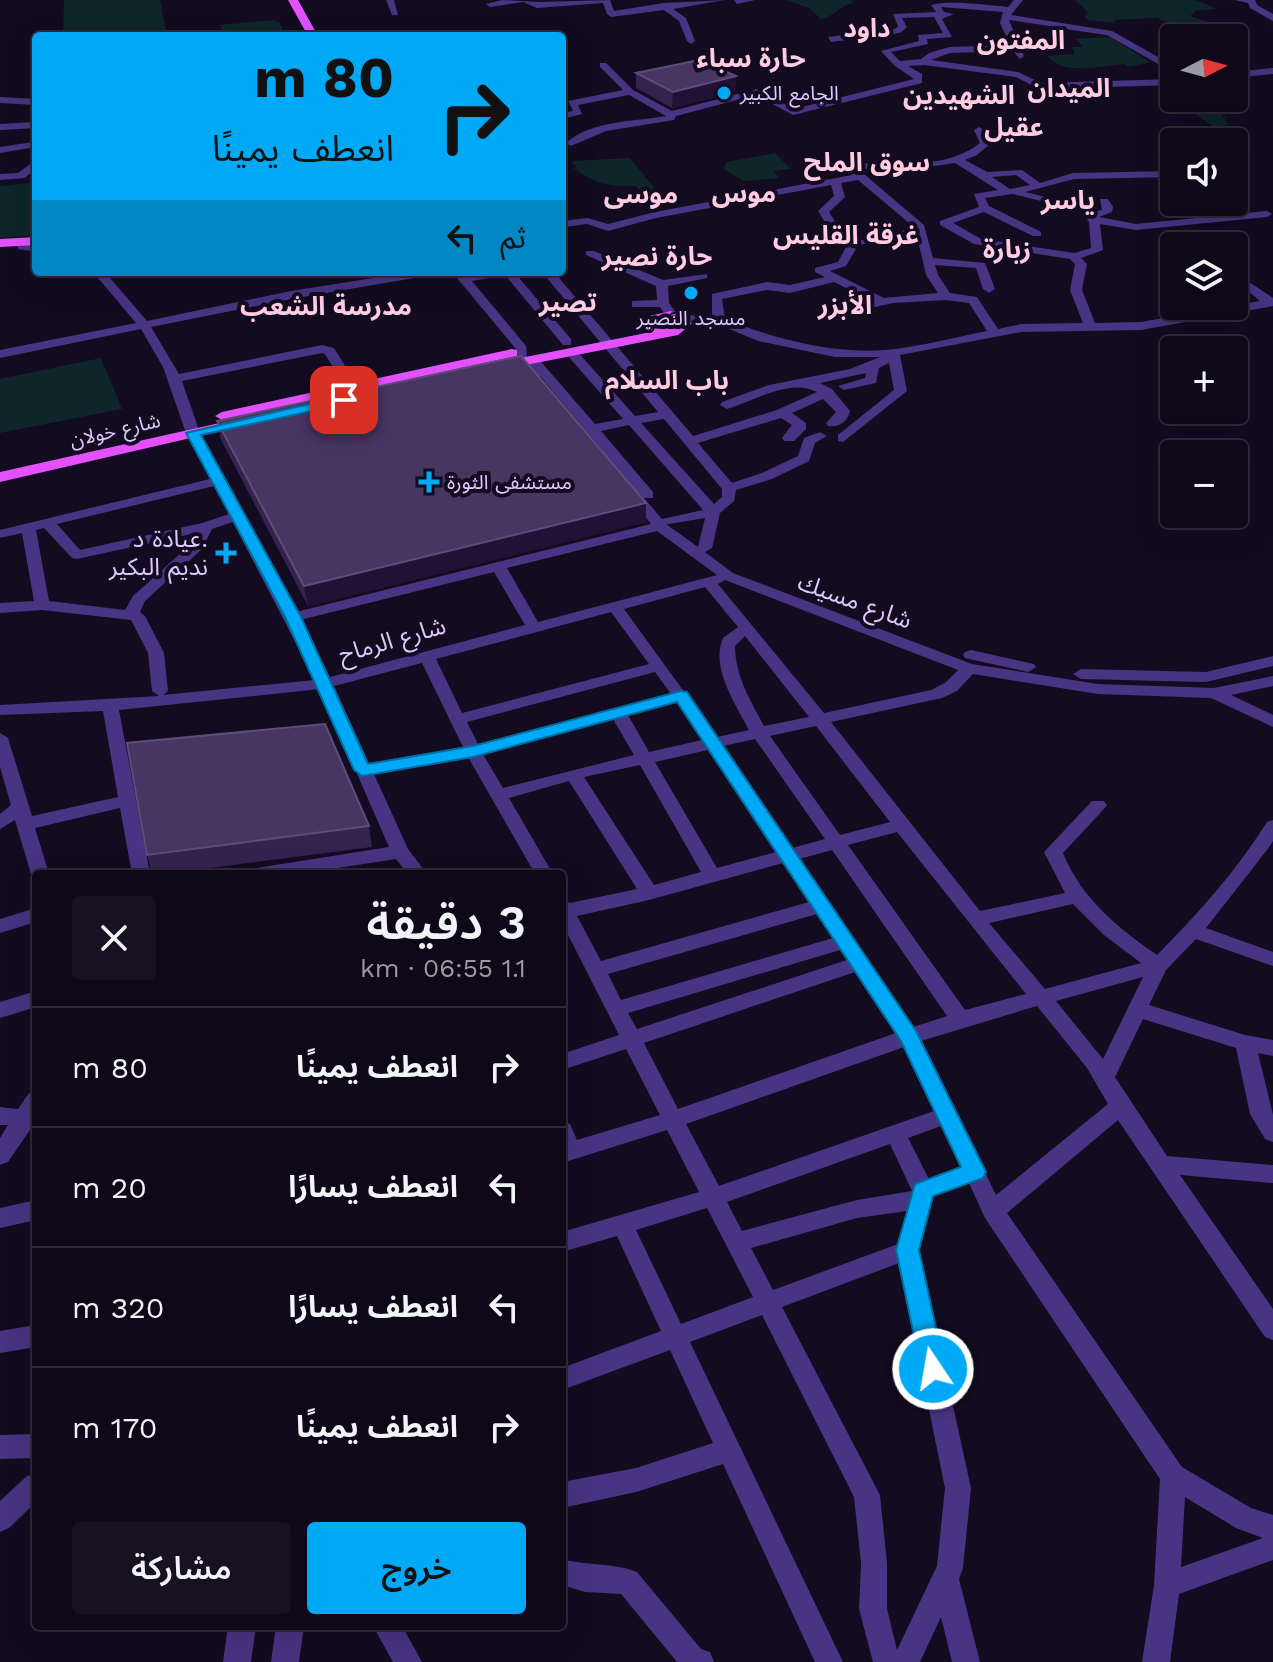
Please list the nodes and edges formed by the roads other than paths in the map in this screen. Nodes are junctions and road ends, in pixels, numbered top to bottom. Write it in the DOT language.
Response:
graph roads {
  1 [pos="293,0"];
  2 [pos="390,0"];
  3 [pos="523,0"];
  4 [pos="606,0"];
  5 [pos="721,0"];
  6 [pos="751,0"];
  7 [pos="1019,0"];
  8 [pos="1239,0"];
  9 [pos="737,1"];
  10 [pos="489,3"];
  11 [pos="664,6"];
  12 [pos="395,13"];
  13 [pos="1007,13"];
  14 [pos="938,14"];
  15 [pos="1273,18"];
  16 [pos="307,23"];
  17 [pos="322,24"];
  18 [pos="1059,25"];
  19 [pos="311,32"];
  20 [pos="831,39"];
  21 [pos="691,41"];
  22 [pos="1013,48"];
  23 [pos="924,62"];
  24 [pos="1160,62"];
  25 [pos="898,64"];
  26 [pos="603,65"];
  27 [pos="1273,71"];
  28 [pos="1248,74"];
  29 [pos="1018,75"];
  30 [pos="1160,82"];
  31 [pos="630,92"];
  32 [pos="0,102"];
  33 [pos="567,103"];
  34 [pos="20,104"];
  35 [pos="32,104"];
  36 [pos="32,104"];
  37 [pos="671,114"];
  38 [pos="566,115"];
  39 [pos="32,125"];
  40 [pos="2,128"];
  41 [pos="979,130"];
  42 [pos="571,143"];
  43 [pos="32,145"];
  44 [pos="0,150"];
  45 [pos="978,152"];
  46 [pos="956,159"];
  47 [pos="32,166"];
  48 [pos="1160,174"];
  49 [pos="983,175"];
  50 [pos="0,177"];
  51 [pos="858,177"];
  52 [pos="835,181"];
  53 [pos="1039,187"];
  54 [pos="1008,192"];
  55 [pos="1104,201"];
  56 [pos="985,208"];
  57 [pos="1267,214"];
  58 [pos="1092,217"];
  59 [pos="566,224"];
  60 [pos="922,232"];
  61 [pos="1037,234"];
  62 [pos="850,245"];
  63 [pos="0,246"];
  64 [pos="32,246"];
  65 [pos="590,253"];
  66 [pos="1074,256"];
  67 [pos="930,261"];
  68 [pos="407,276"];
  69 [pos="461,276"];
  70 [pos="471,276"];
  71 [pos="509,276"];
  72 [pos="551,276"];
  73 [pos="703,276"];
  74 [pos="100,277"];
  75 [pos="833,279"];
  76 [pos="662,284"];
  77 [pos="1248,285"];
  78 [pos="989,289"];
  79 [pos="946,296"];
  80 [pos="882,301"];
  81 [pos="636,304"];
  82 [pos="1272,304"];
  83 [pos="831,315"];
  84 [pos="674,316"];
  85 [pos="714,320"];
  86 [pos="1090,326"];
  87 [pos="142,327"];
  88 [pos="994,332"];
  89 [pos="605,339"];
  90 [pos="569,347"];
  91 [pos="893,353"];
  92 [pos="0,354"];
  93 [pos="527,355"];
  94 [pos="873,365"];
  95 [pos="461,369"];
  96 [pos="173,379"];
  97 [pos="807,382"];
  98 [pos="844,386"];
  99 [pos="352,387"];
  100 [pos="826,394"];
  101 [pos="727,405"];
  102 [pos="782,413"];
  103 [pos="667,414"];
  104 [pos="629,419"];
  105 [pos="833,423"];
  106 [pos="192,428"];
  107 [pos="590,429"];
  108 [pos="820,436"];
  109 [pos="789,438"];
  110 [pos="843,438"];
  111 [pos="690,441"];
  112 [pos="0,465"];
  113 [pos="0,477"];
  114 [pos="218,481"];
  115 [pos="729,488"];
  116 [pos="713,512"];
  117 [pos="239,515"];
  118 [pos="47,522"];
  119 [pos="664,523"];
  120 [pos="206,526"];
  121 [pos="29,529"];
  122 [pos="0,534"];
  123 [pos="685,548"];
  124 [pos="705,548"];
  125 [pos="498,566"];
  126 [pos="724,571"];
  127 [pos="685,579"];
  128 [pos="42,605"];
  129 [pos="614,606"];
  130 [pos="0,608"];
  131 [pos="131,614"];
  132 [pos="293,617"];
  133 [pos="530,621"];
  134 [pos="748,628"];
  135 [pos="426,655"];
  136 [pos="1273,661"];
  137 [pos="660,666"];
  138 [pos="969,668"];
  139 [pos="322,678"];
  140 [pos="1273,681"];
  141 [pos="160,691"];
  142 [pos="1214,693"];
  143 [pos="681,696"];
  144 [pos="0,700"];
  145 [pos="110,706"];
  146 [pos="0,710"];
  147 [pos="618,713"];
  148 [pos="822,717"];
  149 [pos="458,719"];
  150 [pos="1273,722"];
  151 [pos="759,732"];
  152 [pos="0,738"];
  153 [pos="712,742"];
  154 [pos="473,751"];
  155 [pos="643,758"];
  156 [pos="362,770"];
  157 [pos="573,774"];
  158 [pos="498,795"];
  159 [pos="127,801"];
  160 [pos="1098,805"];
  161 [pos="0,811"];
  162 [pos="22,816"];
  163 [pos="0,823"];
  164 [pos="903,824"];
  165 [pos="1273,826"];
  166 [pos="838,841"];
  167 [pos="1267,849"];
  168 [pos="400,852"];
  169 [pos="789,854"];
  170 [pos="39,870"];
  171 [pos="140,870"];
  172 [pos="306,870"];
  173 [pos="415,870"];
  174 [pos="542,870"];
  175 [pos="712,875"];
  176 [pos="649,893"];
  177 [pos="1075,897"];
  178 [pos="823,905"];
  179 [pos="566,909"];
  180 [pos="566,915"];
  181 [pos="32,916"];
  182 [pos="975,919"];
  183 [pos="0,926"];
  184 [pos="1193,931"];
  185 [pos="846,941"];
  186 [pos="1273,959"];
  187 [pos="861,963"];
  188 [pos="1158,966"];
  189 [pos="596,970"];
  190 [pos="1037,997"];
  191 [pos="32,1000"];
  192 [pos="616,1009"];
  193 [pos="0,1010"];
  194 [pos="1139,1010"];
  195 [pos="960,1019"];
  196 [pos="909,1037"];
  197 [pos="633,1041"];
  198 [pos="1245,1043"];
  199 [pos="1273,1048"];
  200 [pos="566,1061"];
  201 [pos="1106,1075"];
  202 [pos="1120,1106"];
  203 [pos="31,1109"];
  204 [pos="947,1115"];
  205 [pos="1267,1115"];
  206 [pos="0,1116"];
  207 [pos="674,1119"];
  208 [pos="895,1133"];
  209 [pos="1273,1133"];
  210 [pos="567,1152"];
  211 [pos="0,1156"];
  212 [pos="1163,1165"];
  213 [pos="975,1172"];
  214 [pos="1273,1174"];
  215 [pos="922,1195"];
  216 [pos="714,1197"];
  217 [pos="32,1211"];
  218 [pos="993,1211"];
  219 [pos="0,1218"];
  220 [pos="623,1225"];
  221 [pos="566,1241"];
  222 [pos="737,1242"];
  223 [pos="908,1250"];
  224 [pos="767,1302"];
  225 [pos="1273,1329"];
  226 [pos="32,1337"];
  227 [pos="674,1337"];
  228 [pos="0,1342"];
  229 [pos="566,1378"];
  230 [pos="32,1446"];
  231 [pos="0,1447"];
  232 [pos="728,1450"];
  233 [pos="1173,1476"];
  234 [pos="32,1489"];
  235 [pos="566,1494"];
  236 [pos="0,1519"];
  237 [pos="1273,1528"];
  238 [pos="1273,1547"];
  239 [pos="566,1573"];
  240 [pos="945,1578"];
  241 [pos="1167,1585"];
  242 [pos="241,1630"];
  243 [pos="289,1630"];
  244 [pos="389,1630"];
  245 [pos="237,1662"];
  246 [pos="285,1662"];
  247 [pos="408,1662"];
  248 [pos="700,1662"];
  249 [pos="829,1662"];
  250 [pos="887,1662"];
  251 [pos="906,1662"];
  252 [pos="966,1662"];
  253 [pos="1156,1662"];
  1 -- 16 [label="main road"];
  2 -- 12 [label="street"];
  3 -- 4 [label="street"];
  3 -- 10 [label="street"];
  4 -- 11 [label="street"];
  5 -- 11 [label="street"];
  6 -- 9 [label="street"];
  7 -- 13 [label="street"];
  8 -- 15 [label="street"];
  11 -- 21 [label="street"];
  13 -- 14 [label="street"];
  13 -- 18 [label="street"];
  13 -- 22 [label="street"];
  14 -- 20 [label="street"];
  14 -- 25 [label="street"];
  16 -- 17 [label="main road"];
  16 -- 19 [label="main road"];
  18 -- 22 [label="street"];
  18 -- 24 [label="street"];
  22 -- 23 [label="street"];
  22 -- 29 [label="street"];
  23 -- 25 [label="street"];
  23 -- 29 [label="street"];
  25 -- 37 [label="street"];
  26 -- 31 [label="street"];
  27 -- 28 [label="street"];
  29 -- 30 [label="street"];
  31 -- 33 [label="street"];
  31 -- 37 [label="street"];
  32 -- 34 [label="street"];
  32 -- 35 [label="street"];
  33 -- 38 [label="street"];
  34 -- 36 [label="street"];
  34 -- 40 [label="street"];
  37 -- 42 [label="street"];
  39 -- 40 [label="street"];
  41 -- 45 [label="street"];
  43 -- 44 [label="street"];
  45 -- 46 [label="street"];
  45 -- 49 [label="street"];
  46 -- 49 [label="street"];
  46 -- 51 [label="street"];
  47 -- 50 [label="street"];
  48 -- 53 [label="street"];
  49 -- 53 [label="street"];
  49 -- 54 [label="street"];
  51 -- 52 [label="street"];
  51 -- 60 [label="street"];
  52 -- 59 [label="street"];
  52 -- 62 [label="street"];
  53 -- 54 [label="street"];
  54 -- 56 [label="street"];
  54 -- 58 [label="street"];
  55 -- 58 [label="street"];
  56 -- 61 [label="street"];
  56 -- 66 [label="street"];
  57 -- 58 [label="street"];
  58 -- 66 [label="street"];
  60 -- 62 [label="street"];
  60 -- 67 [label="street"];
  62 -- 75 [label="street"];
  63 -- 64 [label="main road"];
  65 -- 76 [label="street"];
  66 -- 86 [label="street"];
  67 -- 78 [label="street"];
  67 -- 79 [label="street"];
  68 -- 87 [label="street"];
  69 -- 93 [label="street"];
  70 -- 93 [label="street"];
  71 -- 90 [label="street"];
  72 -- 89 [label="street"];
  73 -- 76 [label="street"];
  74 -- 87 [label="street"];
  75 -- 80 [label="street"];
  75 -- 85 [label="street"];
  76 -- 84 [label="street"];
  77 -- 82 [label="street"];
  79 -- 80 [label="street"];
  79 -- 88 [label="street"];
  80 -- 83 [label="street"];
  81 -- 84 [label="street"];
  82 -- 86 [label="street"];
  82 -- 88 [label="street"];
  84 -- 85 [label="street"];
  84 -- 89 [label="main road, شارع خولان"];
  85 -- 91 [label="street"];
  86 -- 88 [label="street"];
  87 -- 92 [label="street"];
  87 -- 96 [label="street"];
  87 -- 106 [label="street"];
  88 -- 91 [label="street"];
  89 -- 90 [label="main road, شارع خولان"];
  89 -- 103 [label="street"];
  90 -- 93 [label="main road, شارع خولان"];
  90 -- 104 [label="street"];
  91 -- 94 [label="street"];
  91 -- 110 [label="street"];
  93 -- 95 [label="main road, شارع خولان"];
  93 -- 107 [label="street, شارع مسيك"];
  93 -- 119 [label="street, شارع مسيك"];
  94 -- 97 [label="street"];
  94 -- 98 [label="street"];
  95 -- 99 [label="main road, شارع خولان"];
  95 -- 106 [label="main road, شارع خولان"];
  96 -- 99 [label="street"];
  96 -- 106 [label="street"];
  97 -- 100 [label="street"];
  97 -- 101 [label="street"];
  99 -- 106 [label="main road, شارع خولان"];
  100 -- 102 [label="street"];
  100 -- 105 [label="street"];
  102 -- 109 [label="street"];
  102 -- 111 [label="street"];
  103 -- 104 [label="street"];
  103 -- 111 [label="street"];
  104 -- 107 [label="street"];
  104 -- 116 [label="street"];
  106 -- 112 [label="main road, شارع خولان"];
  106 -- 113 [label="main road, شارع خولان"];
  106 -- 114 [label="street"];
  107 -- 119 [label="street, شارع مسيك"];
  108 -- 115 [label="street"];
  111 -- 115 [label="street"];
  114 -- 117 [label="street"];
  114 -- 118 [label="street"];
  115 -- 116 [label="street"];
  116 -- 119 [label="street"];
  116 -- 124 [label="street"];
  117 -- 120 [label="street"];
  117 -- 132 [label="street"];
  118 -- 120 [label="street"];
  118 -- 121 [label="street"];
  119 -- 123 [label="street, شارع مسيك"];
  119 -- 124 [label="street, شارع مسيك"];
  119 -- 125 [label="street"];
  120 -- 131 [label="street"];
  121 -- 122 [label="street"];
  121 -- 128 [label="street"];
  123 -- 126 [label="street, شارع مسيك"];
  123 -- 127 [label="street"];
  124 -- 126 [label="street, شارع مسيك"];
  125 -- 132 [label="street"];
  125 -- 133 [label="street"];
  126 -- 127 [label="street, شارع الرماح"];
  126 -- 129 [label="street, شارع الرماح"];
  126 -- 134 [label="street"];
  126 -- 136 [label="street, شارع مسيك"];
  126 -- 138 [label="street, شارع مسيك"];
  127 -- 133 [label="street, شارع الرماح"];
  128 -- 130 [label="street"];
  128 -- 131 [label="street"];
  129 -- 133 [label="street, شارع الرماح"];
  129 -- 137 [label="street"];
  131 -- 141 [label="street"];
  132 -- 139 [label="street"];
  133 -- 135 [label="street, شارع الرماح"];
  133 -- 139 [label="street, شارع الرماح"];
  134 -- 148 [label="street"];
  134 -- 151 [label="street"];
  135 -- 139 [label="street, شارع الرماح"];
  135 -- 149 [label="street"];
  137 -- 143 [label="street"];
  137 -- 149 [label="street"];
  138 -- 142 [label="street, شارع مسيك"];
  138 -- 148 [label="street"];
  139 -- 141 [label="street, شارع الرماح"];
  139 -- 145 [label="street, شارع الرماح"];
  139 -- 156 [label="street"];
  140 -- 142 [label="street, شارع مسيك"];
  141 -- 144 [label="street, شارع الرماح"];
  142 -- 150 [label="street"];
  143 -- 147 [label="street"];
  143 -- 153 [label="street"];
  145 -- 146 [label="street, شارع الرماح"];
  145 -- 159 [label="street"];
  147 -- 154 [label="street"];
  147 -- 155 [label="street"];
  148 -- 151 [label="street"];
  148 -- 164 [label="street"];
  149 -- 154 [label="street"];
  151 -- 153 [label="street"];
  151 -- 166 [label="street"];
  152 -- 162 [label="street"];
  153 -- 155 [label="street"];
  153 -- 169 [label="street"];
  154 -- 156 [label="street"];
  154 -- 158 [label="street"];
  155 -- 157 [label="street"];
  155 -- 175 [label="street"];
  156 -- 168 [label="street"];
  157 -- 158 [label="street"];
  157 -- 176 [label="street"];
  158 -- 174 [label="street"];
  159 -- 162 [label="street"];
  159 -- 171 [label="street"];
  160 -- 177 [label="street"];
  161 -- 162 [label="street"];
  162 -- 163 [label="street"];
  162 -- 170 [label="street"];
  164 -- 166 [label="street"];
  164 -- 182 [label="street"];
  165 -- 167 [label="street"];
  166 -- 169 [label="street"];
  166 -- 195 [label="street"];
  167 -- 184 [label="street"];
  168 -- 172 [label="street"];
  168 -- 173 [label="street"];
  169 -- 175 [label="street"];
  169 -- 178 [label="street"];
  175 -- 176 [label="street"];
  176 -- 179 [label="street"];
  177 -- 182 [label="street"];
  177 -- 188 [label="street"];
  178 -- 185 [label="street"];
  178 -- 189 [label="street"];
  180 -- 189 [label="street"];
  181 -- 183 [label="street"];
  182 -- 190 [label="street"];
  184 -- 186 [label="street"];
  184 -- 188 [label="street"];
  185 -- 187 [label="street"];
  185 -- 192 [label="street"];
  187 -- 196 [label="street"];
  187 -- 197 [label="street"];
  188 -- 190 [label="street"];
  188 -- 194 [label="street"];
  189 -- 192 [label="street"];
  190 -- 195 [label="street"];
  190 -- 201 [label="street"];
  191 -- 193 [label="street"];
  192 -- 197 [label="street"];
  194 -- 198 [label="street"];
  194 -- 201 [label="street"];
  195 -- 196 [label="street"];
  196 -- 204 [label="street"];
  196 -- 207 [label="street"];
  197 -- 200 [label="street"];
  197 -- 207 [label="street"];
  198 -- 199 [label="street"];
  198 -- 205 [label="street"];
  201 -- 202 [label="street"];
  202 -- 212 [label="street"];
  202 -- 218 [label="street"];
  203 -- 206 [label="street"];
  203 -- 211 [label="street"];
  204 -- 208 [label="street"];
  204 -- 213 [label="street"];
  205 -- 209 [label="street"];
  207 -- 210 [label="street"];
  207 -- 216 [label="street"];
  208 -- 215 [label="street"];
  208 -- 216 [label="street"];
  212 -- 214 [label="street"];
  212 -- 225 [label="street"];
  213 -- 215 [label="street"];
  213 -- 218 [label="street"];
  215 -- 222 [label="street"];
  215 -- 223 [label="street"];
  216 -- 220 [label="street"];
  216 -- 222 [label="street"];
  217 -- 219 [label="street"];
  218 -- 233 [label="street"];
  220 -- 221 [label="street"];
  220 -- 227 [label="street"];
  222 -- 224 [label="street"];
  223 -- 224 [label="street"];
  223 -- 240 [label="street"];
  224 -- 227 [label="street"];
  224 -- 250 [label="street"];
  226 -- 228 [label="street"];
  227 -- 229 [label="street"];
  227 -- 232 [label="street"];
  230 -- 231 [label="street"];
  232 -- 235 [label="street"];
  232 -- 249 [label="street"];
  233 -- 237 [label="street"];
  233 -- 241 [label="street"];
  234 -- 236 [label="street"];
  238 -- 241 [label="street"];
  239 -- 248 [label="street"];
  240 -- 251 [label="street"];
  240 -- 252 [label="street"];
  241 -- 253 [label="street"];
  242 -- 245 [label="street"];
  243 -- 246 [label="street"];
  244 -- 247 [label="street"];
}
